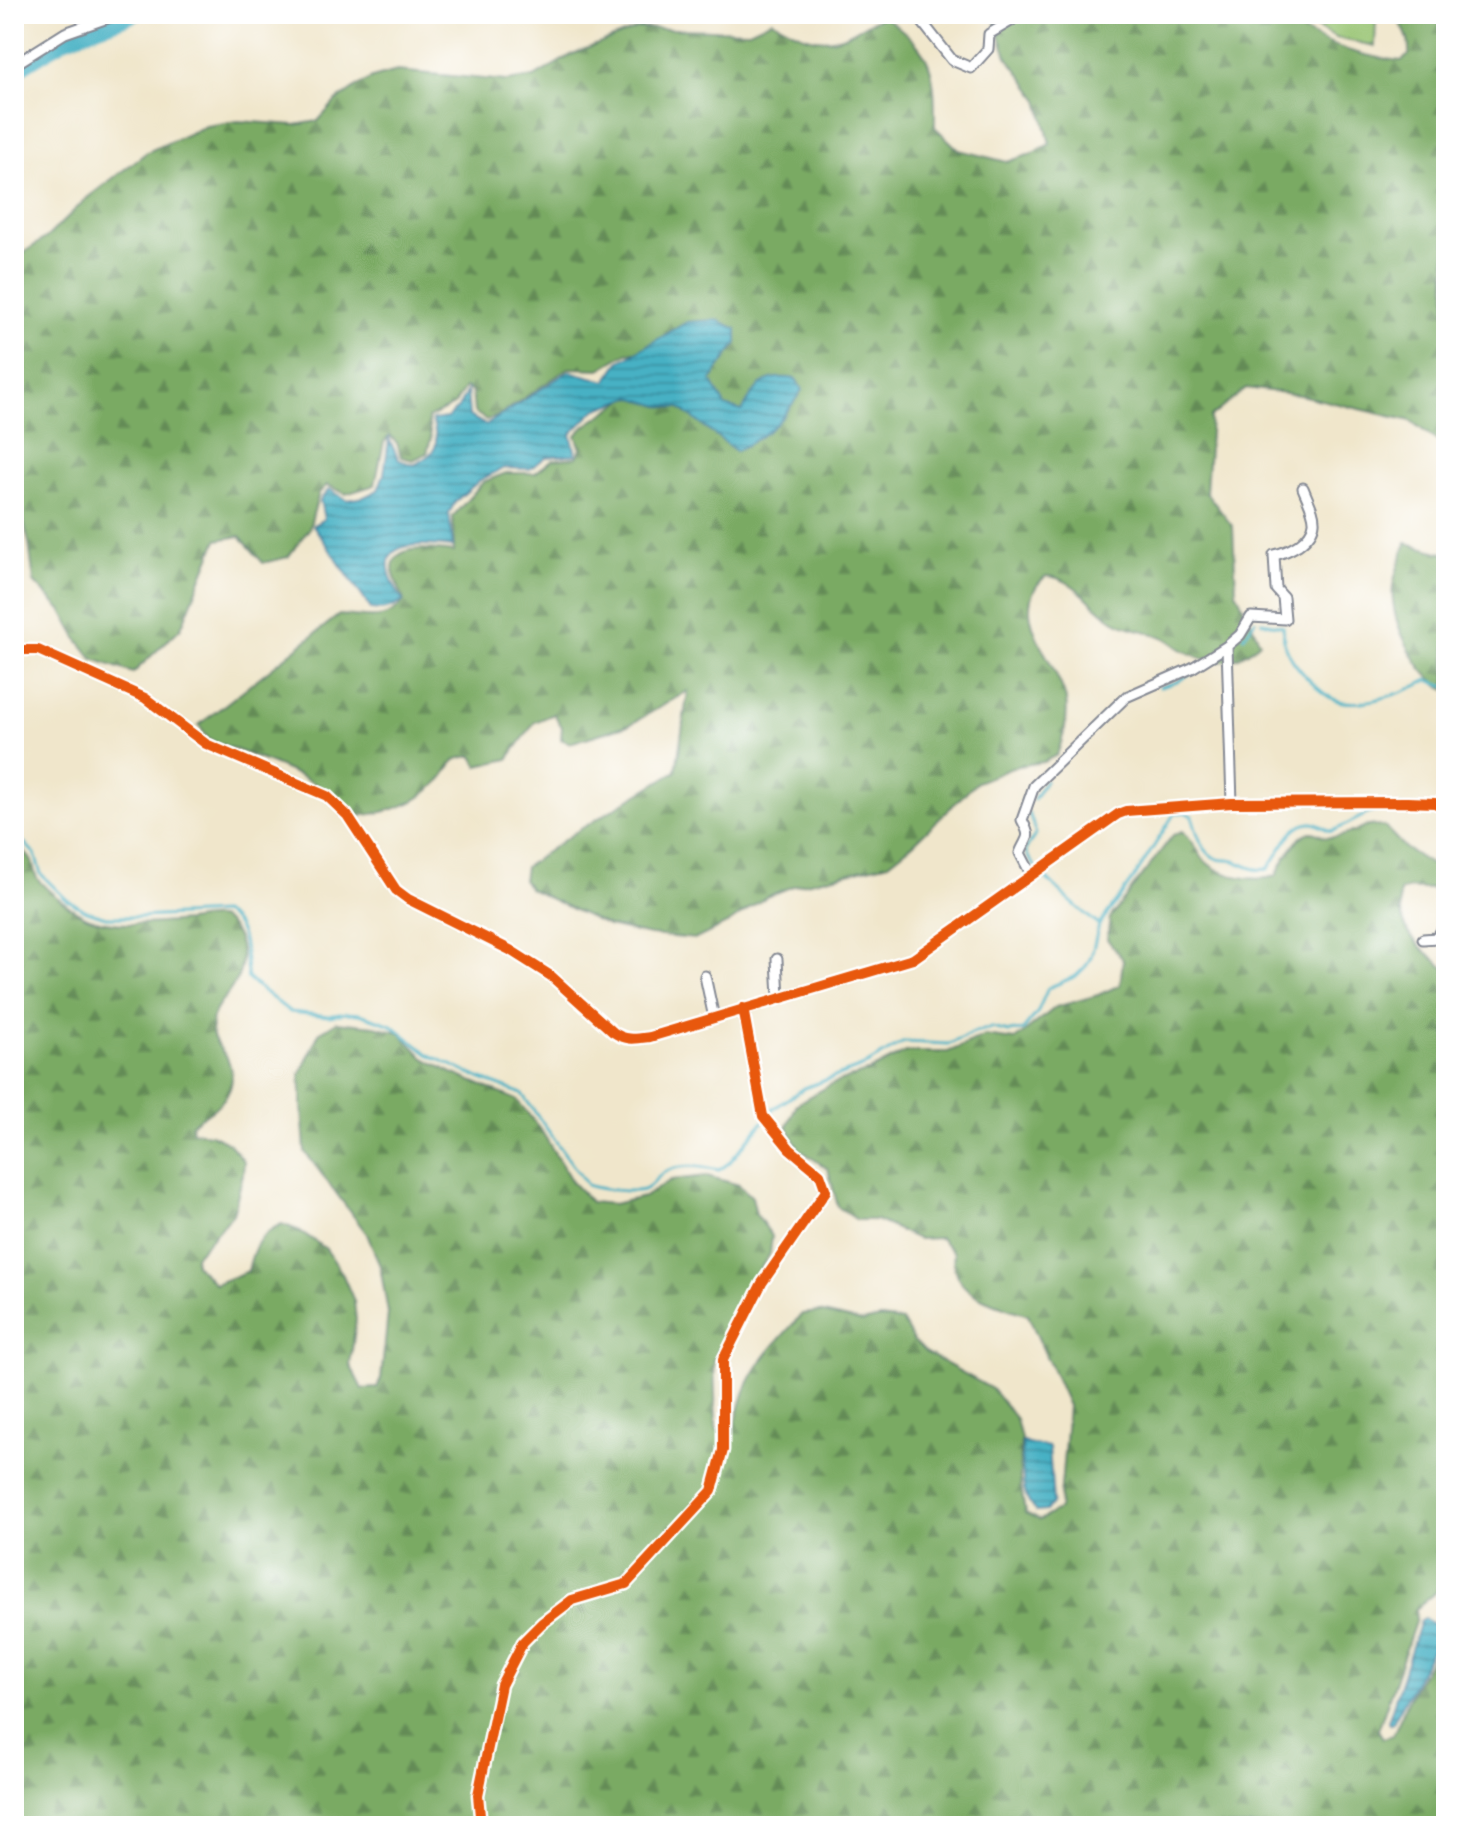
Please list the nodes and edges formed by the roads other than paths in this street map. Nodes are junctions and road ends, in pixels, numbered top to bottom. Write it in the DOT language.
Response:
graph roads {
  1 [pos="117,14"];
  2 [pos="916,14"];
  3 [pos="1015,14"];
  4 [pos="14,65"];
  5 [pos="1303,488"];
  6 [pos="1227,646"];
  7 [pos="14,650"];
  8 [pos="1232,803"];
  9 [pos="1446,809"];
  10 [pos="1031,874"];
  11 [pos="1446,923"];
  12 [pos="1423,939"];
  13 [pos="777,959"];
  14 [pos="705,976"];
  15 [pos="779,998"];
  16 [pos="743,1008"];
  17 [pos="714,1018"];
  18 [pos="481,1826"];
  1 -- 4 [label="street"];
  2 -- 3 [label="street"];
  5 -- 6 [label="street"];
  6 -- 8 [label="street"];
  6 -- 10 [label="street"];
  7 -- 17 [label="street"];
  8 -- 9 [label="street"];
  8 -- 10 [label="street"];
  10 -- 15 [label="street"];
  11 -- 12 [label="street"];
  13 -- 15 [label="street"];
  14 -- 17 [label="street"];
  15 -- 16 [label="street"];
  16 -- 17 [label="street"];
  16 -- 18 [label="street"];
}
